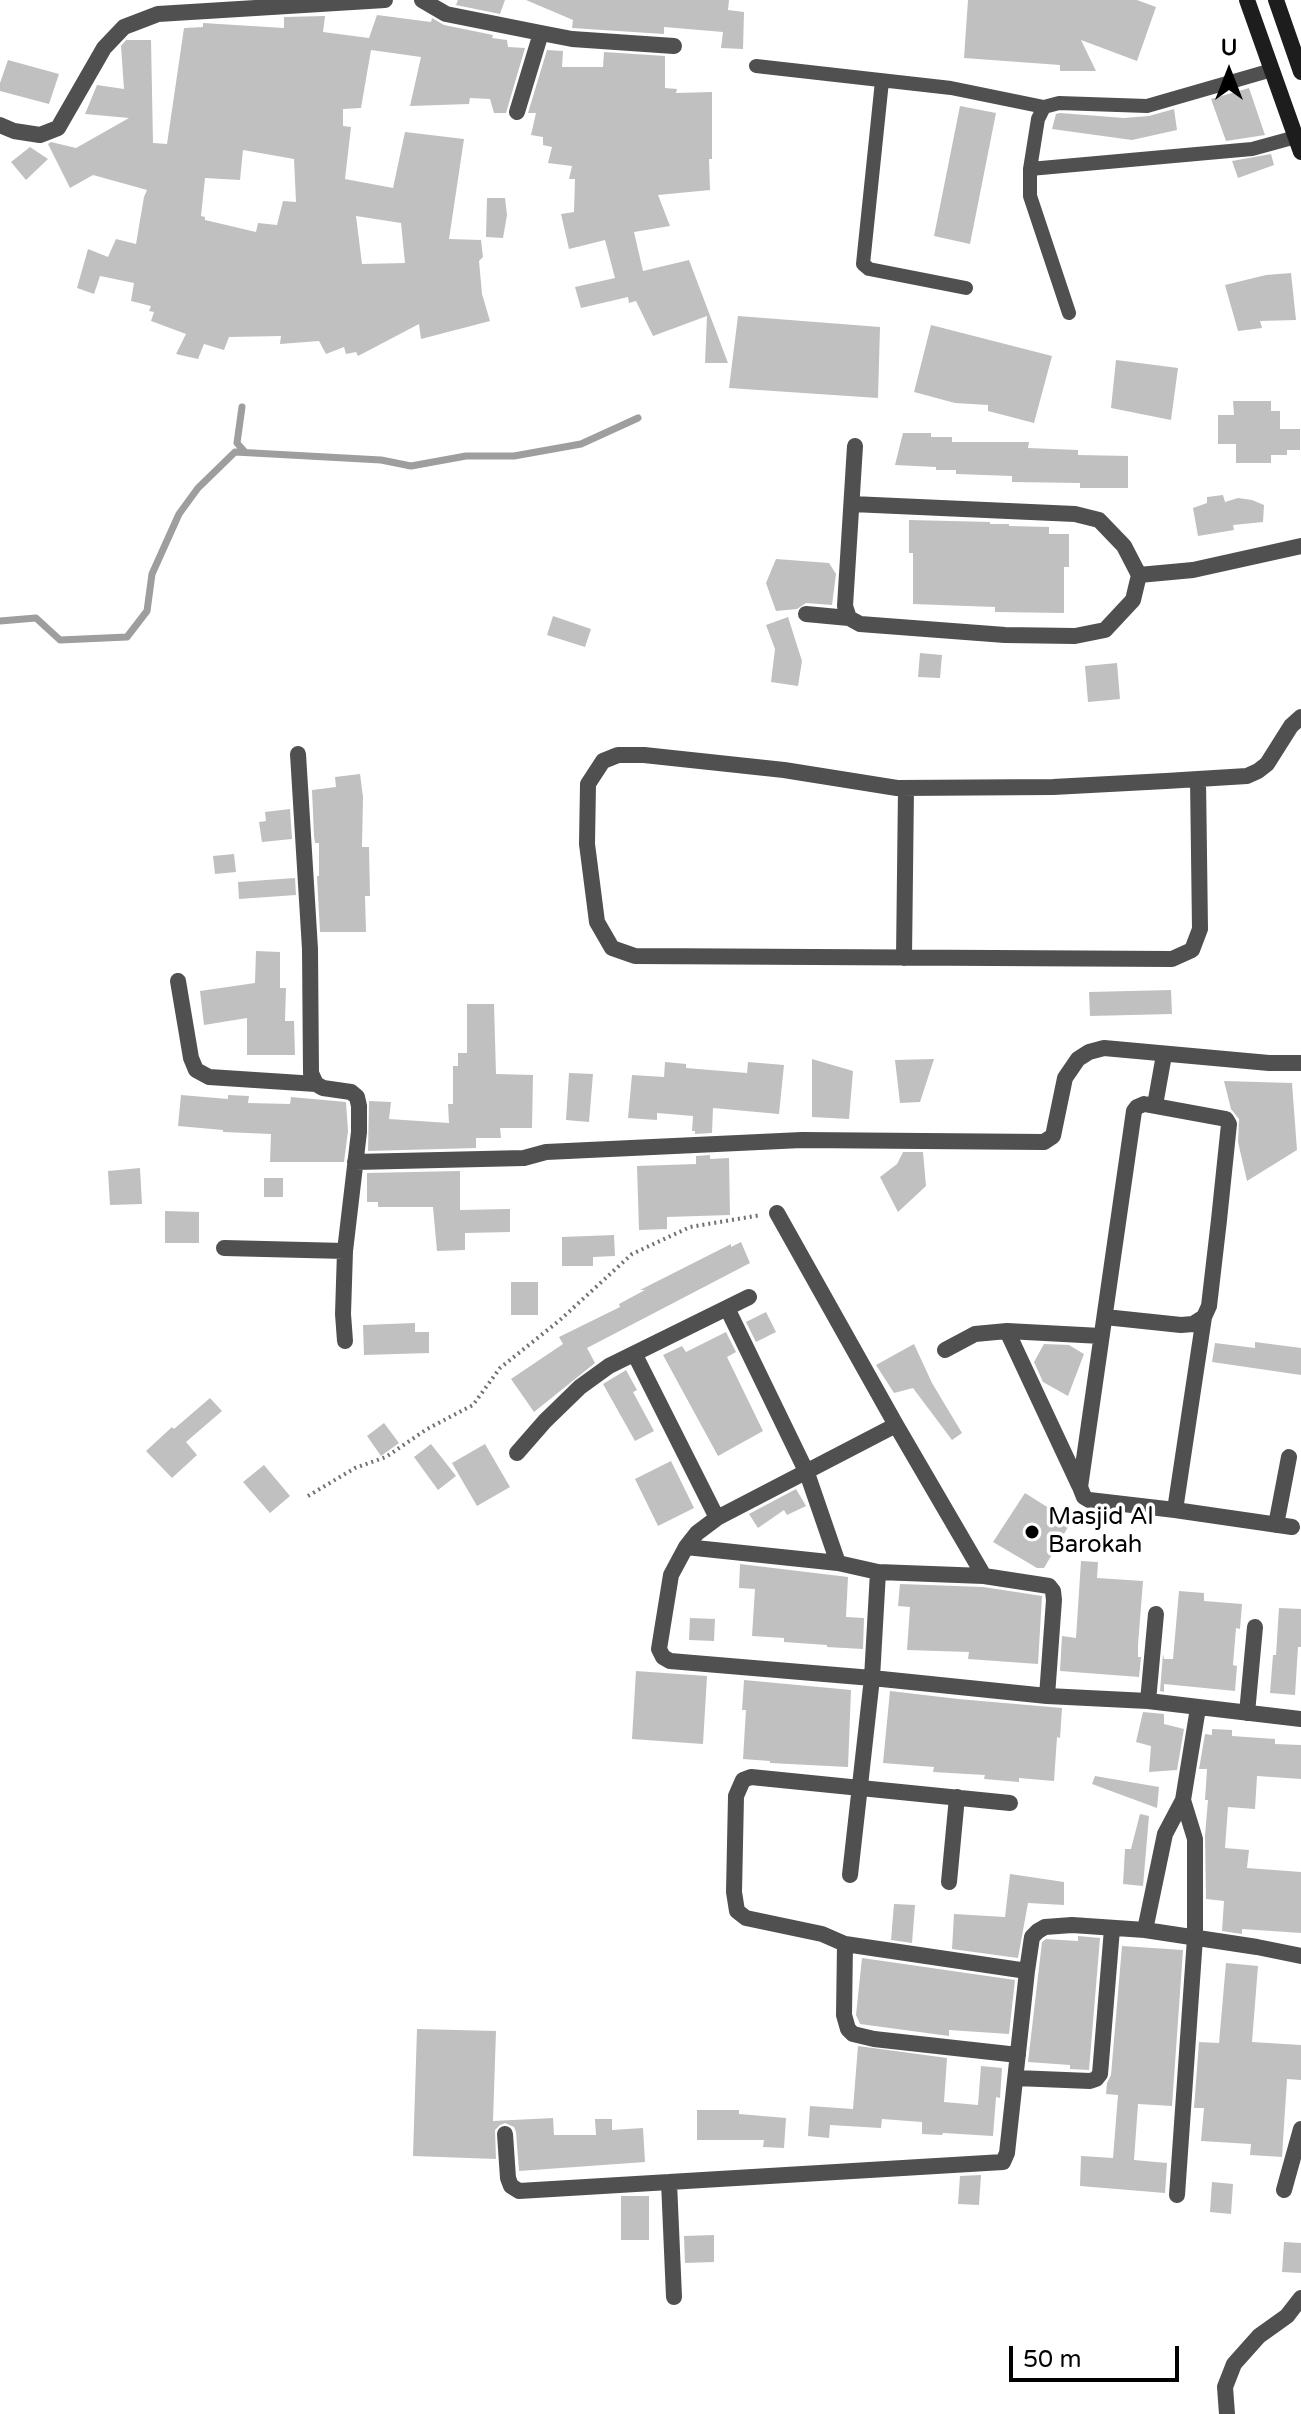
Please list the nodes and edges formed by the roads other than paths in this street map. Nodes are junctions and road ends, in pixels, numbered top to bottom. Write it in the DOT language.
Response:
graph roads {
  1 [pos="385,0"];
  2 [pos="422,0"];
  3 [pos="1247,0"];
  4 [pos="1276,0"];
  5 [pos="541,33"];
  6 [pos="674,46"];
  7 [pos="756,66"];
  8 [pos="1272,70"];
  9 [pos="1301,72"];
  10 [pos="882,81"];
  11 [pos="1044,107"];
  12 [pos="517,112"];
  13 [pos="0,125"];
  14 [pos="1298,144"];
  15 [pos="1030,169"];
  16 [pos="966,288"];
  17 [pos="1069,313"];
  18 [pos="855,446"];
  19 [pos="852,504"];
  20 [pos="1301,546"];
  21 [pos="1139,575"];
  22 [pos="806,614"];
  23 [pos="849,618"];
  24 [pos="1301,717"];
  25 [pos="298,754"];
  26 [pos="1198,779"];
  27 [pos="906,788"];
  28 [pos="904,958"];
  29 [pos="178,981"];
  30 [pos="1164,1055"];
  31 [pos="1301,1063"];
  32 [pos="316,1084"];
  33 [pos="1155,1105"];
  34 [pos="355,1162"];
  35 [pos="777,1213"];
  36 [pos="224,1248"];
  37 [pos="345,1251"];
  38 [pos="749,1297"];
  39 [pos="727,1308"];
  40 [pos="1105,1317"];
  41 [pos="1204,1317"];
  42 [pos="1007,1331"];
  43 [pos="1101,1336"];
  44 [pos="345,1341"];
  45 [pos="945,1350"];
  46 [pos="635,1355"];
  47 [pos="896,1425"];
  48 [pos="517,1453"];
  49 [pos="1289,1457"];
  50 [pos="807,1473"];
  51 [pos="1080,1487"];
  52 [pos="1175,1510"];
  53 [pos="717,1518"];
  54 [pos="686,1547"];
  55 [pos="838,1563"];
  56 [pos="878,1572"];
  57 [pos="984,1576"];
  58 [pos="1156,1614"];
  59 [pos="1255,1627"];
  60 [pos="872,1678"];
  61 [pos="1047,1696"];
  62 [pos="1148,1701"];
  63 [pos="1198,1708"];
  64 [pos="1247,1713"];
  65 [pos="1301,1719"];
  66 [pos="861,1787"];
  67 [pos="957,1797"];
  68 [pos="1183,1800"];
  69 [pos="1010,1803"];
  70 [pos="850,1875"];
  71 [pos="949,1882"];
  72 [pos="1112,1929"];
  73 [pos="1145,1930"];
  74 [pos="1195,1938"];
  75 [pos="845,1944"];
  76 [pos="1301,1956"];
  77 [pos="1027,1971"];
  78 [pos="1018,2055"];
  79 [pos="1016,2078"];
  80 [pos="1301,2129"];
  81 [pos="505,2134"];
  82 [pos="669,2182"];
  83 [pos="1284,2190"];
  84 [pos="1177,2195"];
  85 [pos="674,2297"];
  86 [pos="1301,2298"];
  87 [pos="1227,2414"];
  1 -- 13 [label="street"];
  2 -- 5 [label="street"];
  3 -- 8 [label="main road"];
  4 -- 9 [label="main road"];
  5 -- 6 [label="street"];
  5 -- 12 [label="street"];
  7 -- 10 [label="lane"];
  8 -- 11 [label="lane"];
  8 -- 14 [label="main road"];
  10 -- 11 [label="lane"];
  10 -- 16 [label="lane"];
  11 -- 15 [label="lane"];
  14 -- 15 [label="lane"];
  15 -- 17 [label="lane"];
  18 -- 19 [label="street"];
  19 -- 21 [label="street"];
  19 -- 23 [label="street"];
  20 -- 21 [label="street"];
  21 -- 23 [label="street"];
  22 -- 23 [label="street"];
  24 -- 26 [label="street"];
  25 -- 32 [label="street"];
  26 -- 27 [label="street"];
  26 -- 28 [label="street"];
  27 -- 28 [label="street"];
  27 -- 28 [label="street"];
  29 -- 32 [label="street"];
  30 -- 31 [label="street"];
  30 -- 33 [label="street"];
  30 -- 34 [label="street"];
  32 -- 34 [label="street"];
  33 -- 40 [label="street"];
  33 -- 41 [label="street"];
  34 -- 37 [label="street"];
  35 -- 47 [label="street"];
  36 -- 37 [label="street"];
  37 -- 44 [label="street"];
  38 -- 39 [label="street"];
  39 -- 46 [label="street"];
  39 -- 50 [label="street"];
  40 -- 41 [label="street"];
  40 -- 43 [label="street"];
  41 -- 52 [label="street"];
  42 -- 43 [label="street"];
  42 -- 45 [label="street"];
  42 -- 51 [label="street"];
  43 -- 51 [label="street"];
  46 -- 48 [label="street"];
  46 -- 53 [label="street"];
  47 -- 50 [label="street"];
  47 -- 57 [label="street"];
  49 -- 52 [label="street"];
  50 -- 53 [label="street"];
  50 -- 55 [label="street"];
  51 -- 52 [label="street"];
  53 -- 54 [label="street"];
  54 -- 55 [label="street"];
  54 -- 60 [label="street"];
  55 -- 56 [label="street"];
  56 -- 57 [label="street"];
  56 -- 60 [label="street"];
  57 -- 61 [label="street"];
  58 -- 62 [label="street"];
  59 -- 64 [label="street"];
  60 -- 61 [label="street"];
  60 -- 66 [label="street"];
  61 -- 62 [label="street"];
  62 -- 63 [label="street"];
  63 -- 64 [label="street"];
  63 -- 68 [label="street"];
  64 -- 65 [label="street"];
  66 -- 67 [label="street"];
  66 -- 70 [label="street"];
  66 -- 75 [label="street"];
  67 -- 69 [label="street"];
  67 -- 71 [label="street"];
  68 -- 73 [label="street"];
  68 -- 74 [label="street"];
  72 -- 73 [label="street"];
  72 -- 77 [label="street"];
  72 -- 79 [label="street"];
  73 -- 74 [label="street"];
  74 -- 76 [label="street"];
  74 -- 84 [label="street"];
  75 -- 77 [label="street"];
  75 -- 78 [label="street"];
  77 -- 78 [label="street"];
  78 -- 79 [label="street"];
  79 -- 82 [label="street"];
  80 -- 83 [label="street"];
  81 -- 82 [label="street"];
  82 -- 85 [label="street"];
  86 -- 87 [label="street"];
}
